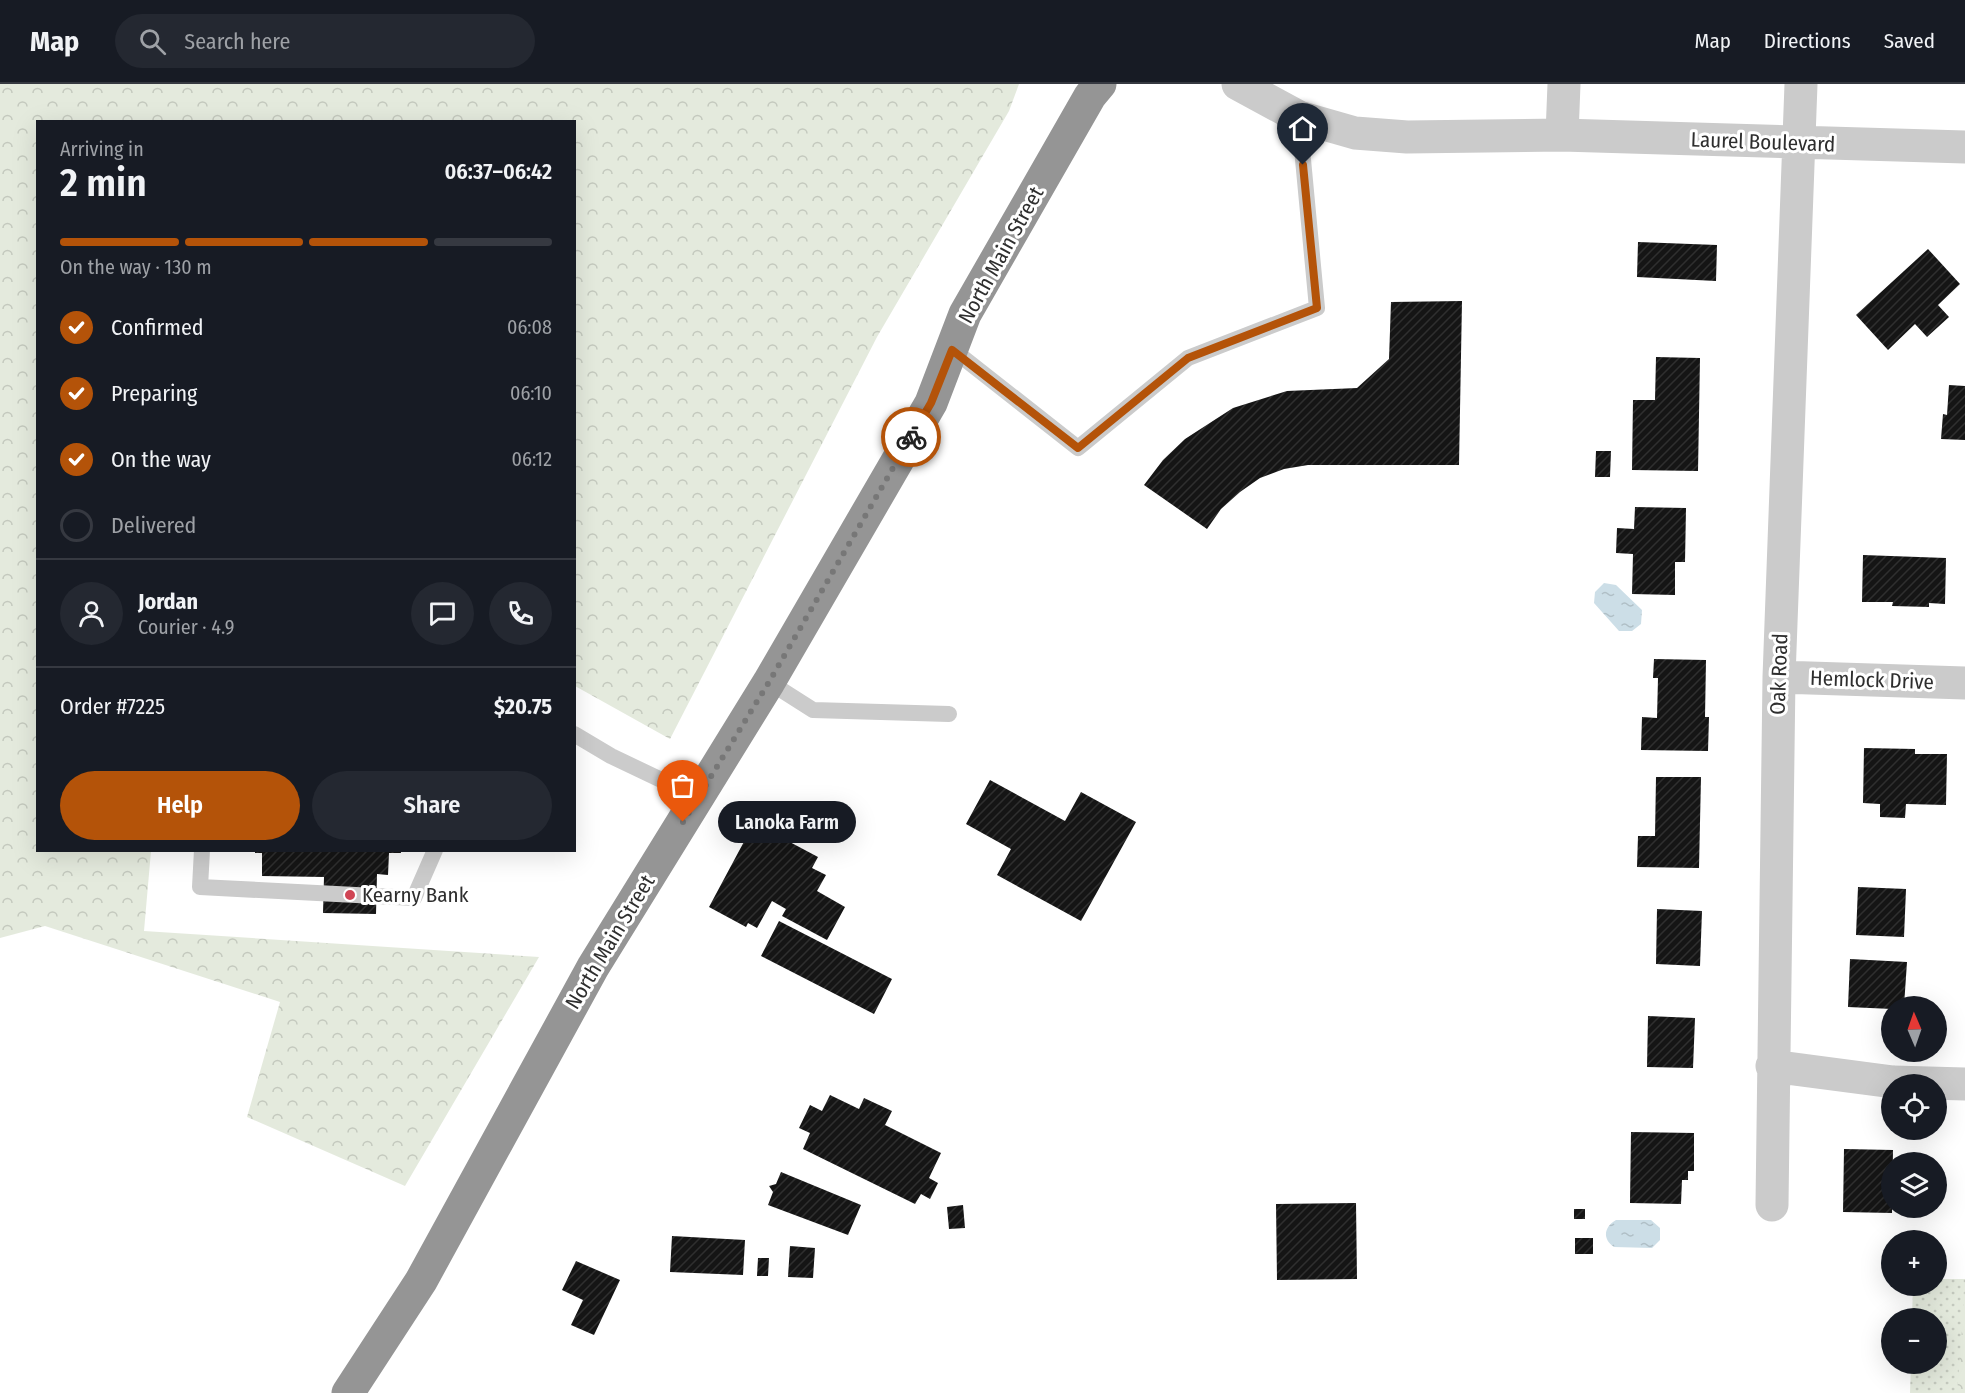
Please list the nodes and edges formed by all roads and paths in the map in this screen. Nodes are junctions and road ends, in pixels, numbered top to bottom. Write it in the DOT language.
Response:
graph roads {
  1 [pos="1100,84"];
  2 [pos="1238,84"];
  3 [pos="1564,84"];
  4 [pos="1801,84"];
  5 [pos="1299,117"];
  6 [pos="1562,135"];
  7 [pos="1798,144"];
  8 [pos="1965,147"];
  9 [pos="952,350"];
  10 [pos="1779,677"];
  11 [pos="769,682"];
  12 [pos="1965,683"];
  13 [pos="949,714"];
  14 [pos="576,735"];
  15 [pos="698,798"];
  16 [pos="202,852"];
  17 [pos="434,852"];
  18 [pos="1772,1066"];
  19 [pos="1965,1084"];
  20 [pos="1772,1205"];
  21 [pos="348,1393"];
  1 -- 9 [label="highway, North Main Street"];
  2 -- 5 [label="street, Laurel Boulevard"];
  3 -- 6 [label="street"];
  4 -- 7 [label="street, Oak Road"];
  5 -- 6 [label="street, Laurel Boulevard"];
  5 -- 9 [label="lane"];
  6 -- 7 [label="street, Laurel Boulevard"];
  7 -- 8 [label="street, Laurel Boulevard"];
  7 -- 10 [label="street, Oak Road"];
  9 -- 11 [label="highway, North Main Street"];
  10 -- 12 [label="street, Hemlock Drive"];
  10 -- 18 [label="street, Oak Road"];
  11 -- 13 [label="lane"];
  11 -- 15 [label="highway, North Main Street"];
  14 -- 15 [label="lane"];
  15 -- 21 [label="highway, North Main Street"];
  16 -- 17 [label="lane"];
  18 -- 19 [label="street"];
  18 -- 20 [label="street, Oak Road"];
}
